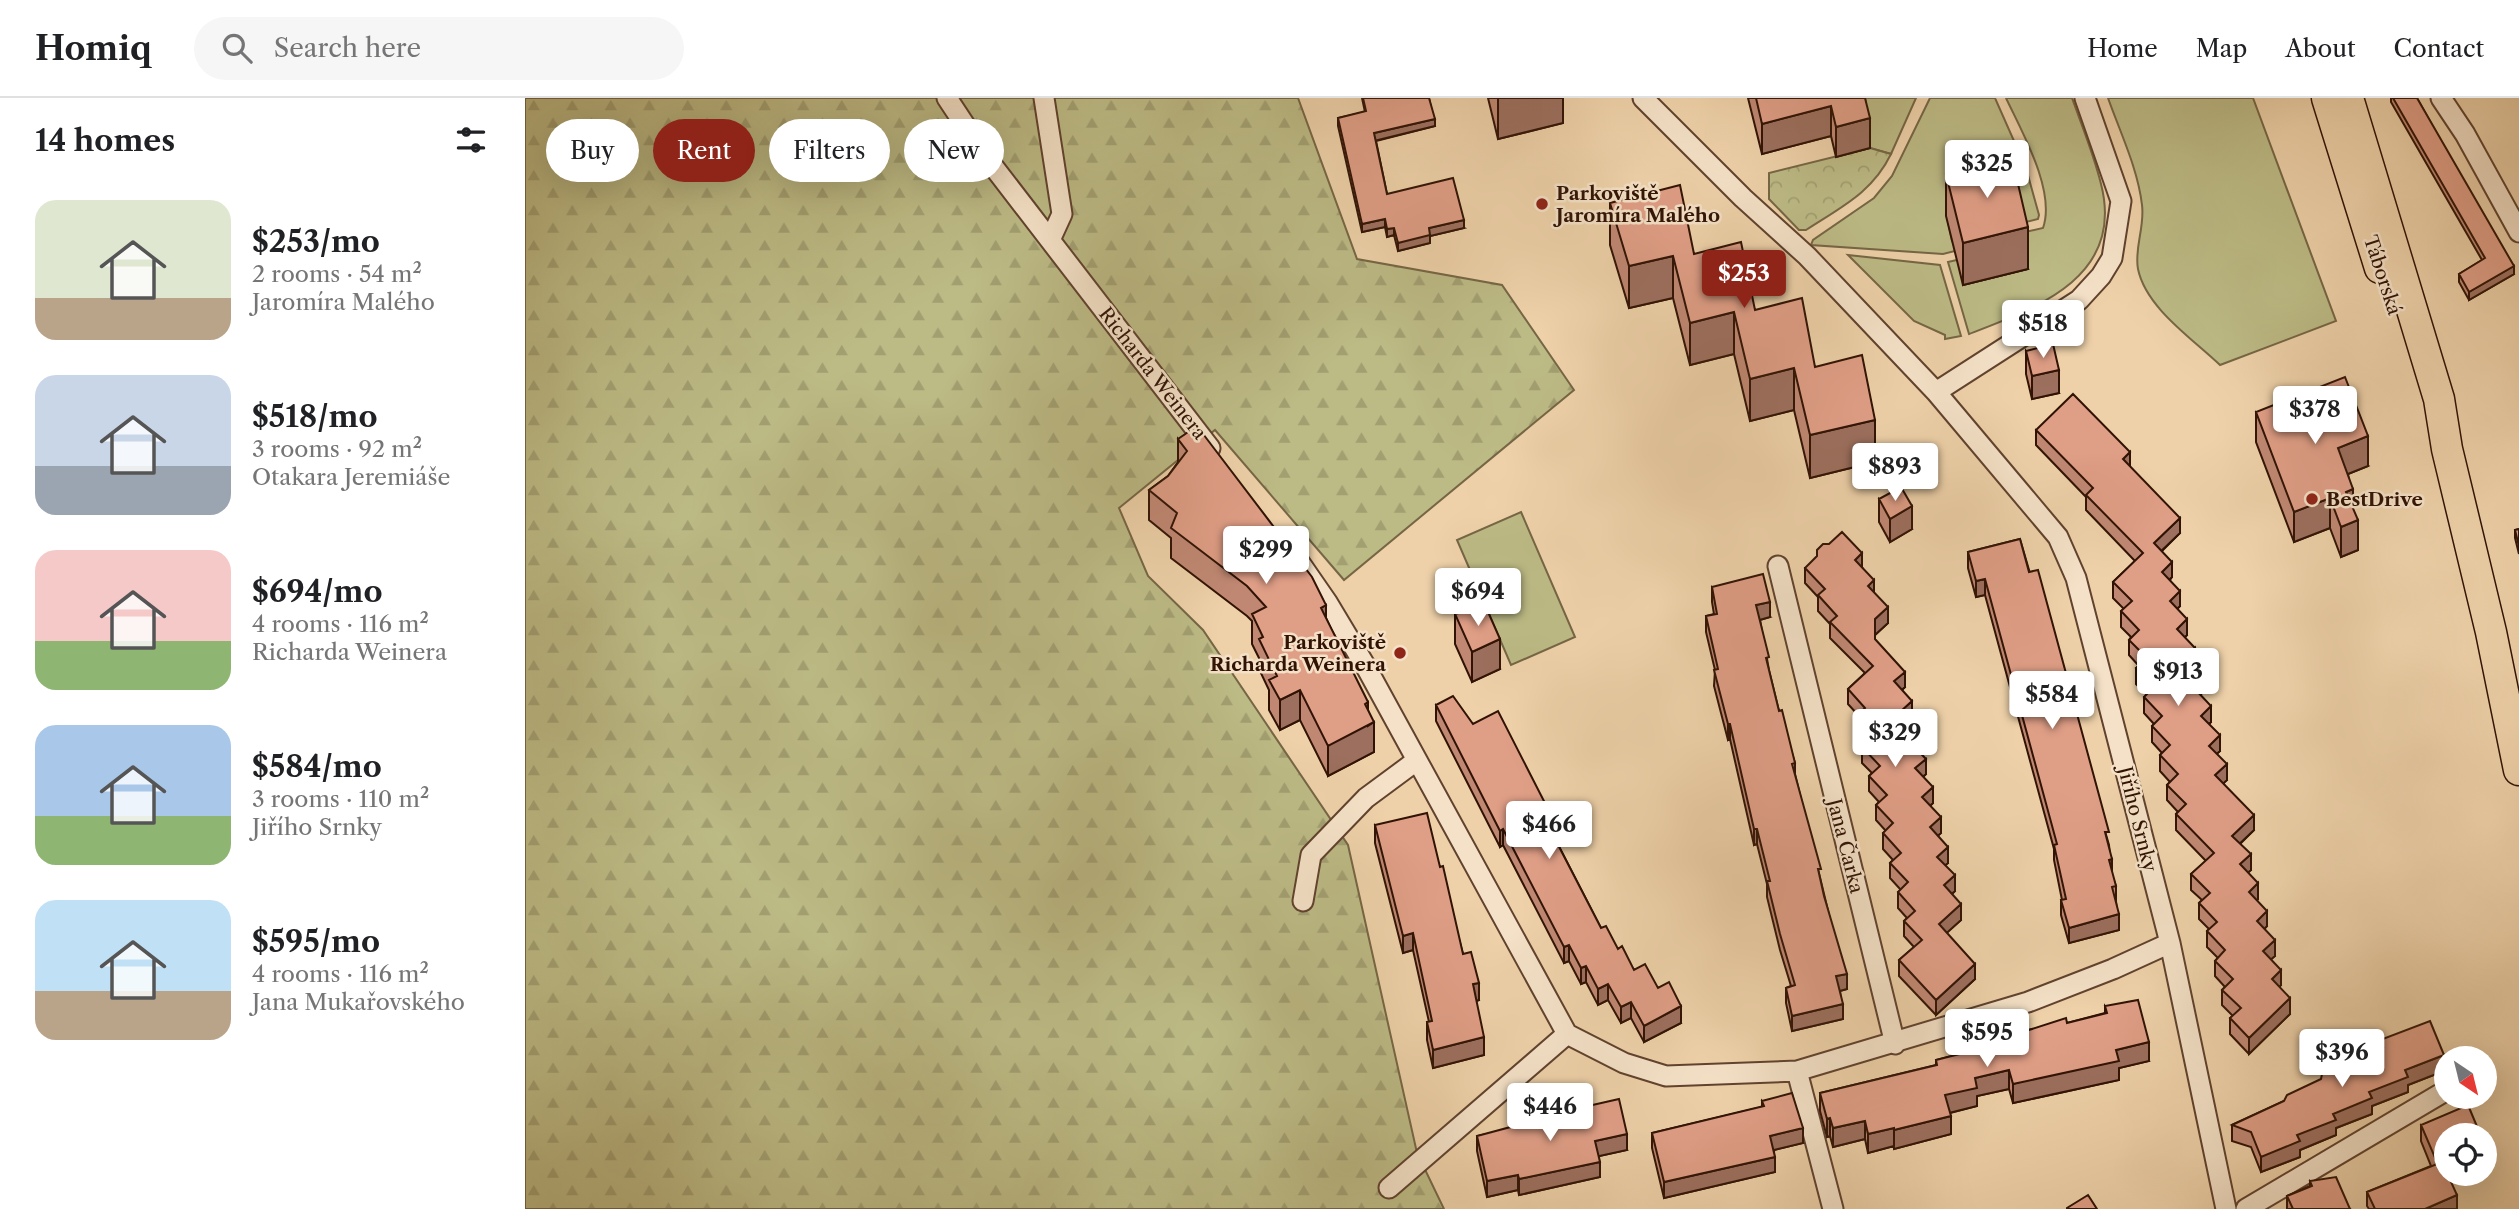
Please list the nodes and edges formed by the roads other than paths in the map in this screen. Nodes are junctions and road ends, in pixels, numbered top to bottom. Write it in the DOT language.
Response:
graph roads {
  1 [pos="947,98"];
  2 [pos="1044,98"];
  3 [pos="1643,98"];
  4 [pos="2085,98"];
  5 [pos="2327,98"];
  6 [pos="2348,98"];
  7 [pos="2441,98"];
  8 [pos="2519,232"];
  9 [pos="1051,238"];
  10 [pos="1936,392"];
  11 [pos="2447,449"];
  12 [pos="1224,465"];
  13 [pos="1291,551"];
  14 [pos="1778,566"];
  15 [pos="1416,761"];
  16 [pos="2519,770"];
  17 [pos="1303,901"];
  18 [pos="2170,943"];
  19 [pos="1567,1034"];
  20 [pos="1895,1044"];
  21 [pos="1797,1071"];
  22 [pos="2434,1098"];
  23 [pos="1389,1188"];
  24 [pos="1833,1209"];
  25 [pos="2226,1209"];
  26 [pos="2246,1209"];
  1 -- 9 [label="street, Richarda Weinera"];
  2 -- 9 [label="street"];
  3 -- 10 [label="street, Jiřího Srnky"];
  4 -- 10 [label="street"];
  5 -- 11 [label="main road, Táborská"];
  6 -- 11 [label="main road, Táborská"];
  7 -- 8 [label="street"];
  9 -- 12 [label="street, Richarda Weinera"];
  10 -- 18 [label="street, Jiřího Srnky"];
  11 -- 16 [label="main road, Táborská"];
  13 -- 15 [label="street"];
  14 -- 20 [label="street, Jana Čarka"];
  15 -- 17 [label="street"];
  15 -- 19 [label="street"];
  18 -- 20 [label="street"];
  18 -- 25 [label="street, Jiřího Srnky"];
  19 -- 21 [label="street"];
  19 -- 23 [label="street"];
  20 -- 21 [label="street"];
  21 -- 24 [label="street"];
  22 -- 26 [label="street"];
}
